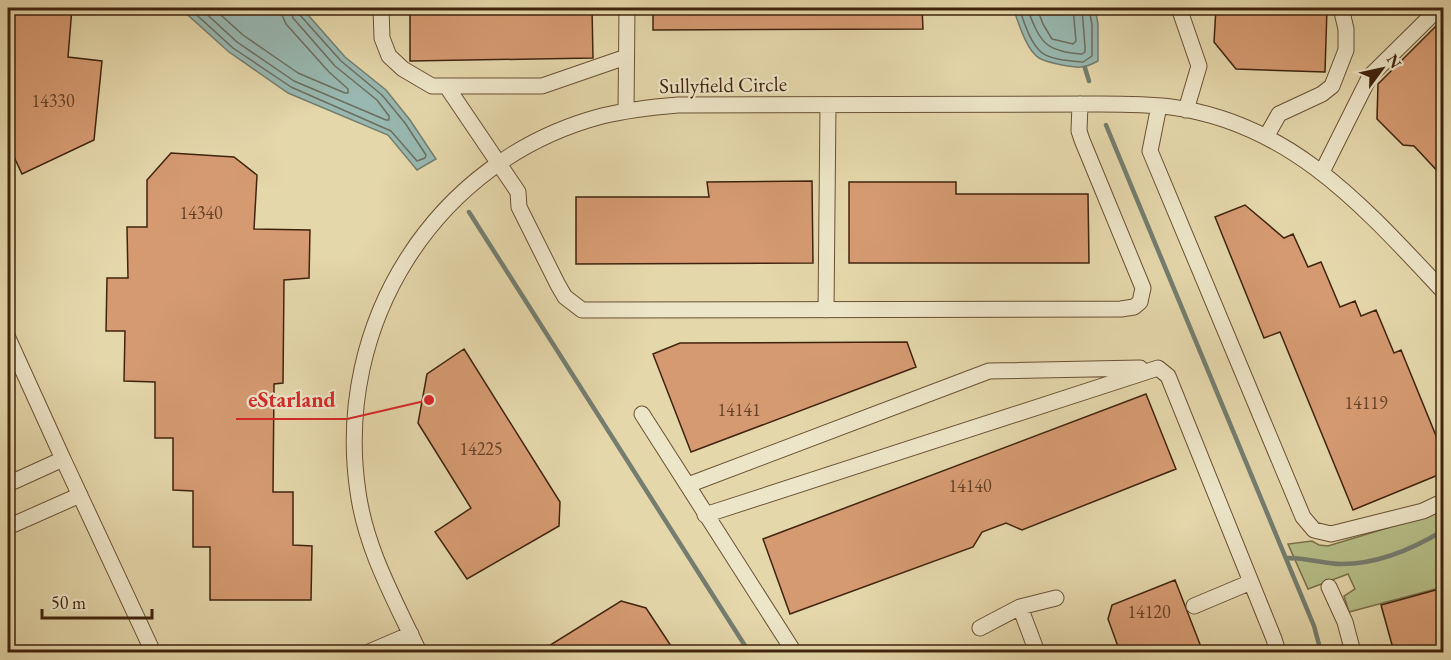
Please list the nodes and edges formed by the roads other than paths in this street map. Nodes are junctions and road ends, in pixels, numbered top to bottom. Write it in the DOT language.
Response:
graph roads {
  1 [pos="381,8"];
  2 [pos="627,8"];
  3 [pos="1179,8"];
  4 [pos="1341,8"];
  5 [pos="1439,8"];
  6 [pos="626,57"];
  7 [pos="447,87"];
  8 [pos="1080,104"];
  9 [pos="828,105"];
  10 [pos="1159,106"];
  11 [pos="1186,110"];
  12 [pos="626,111"];
  13 [pos="1266,137"];
  14 [pos="500,164"];
  15 [pos="1322,172"];
  16 [pos="1443,292"];
  17 [pos="826,310"];
  18 [pos="8,338"];
  19 [pos="1158,368"];
  20 [pos="642,414"];
  21 [pos="63,459"];
  22 [pos="8,484"];
  23 [pos="688,485"];
  24 [pos="80,495"];
  25 [pos="1443,501"];
  26 [pos="705,515"];
  27 [pos="8,527"];
  28 [pos="1251,582"];
  29 [pos="1329,587"];
  30 [pos="1056,598"];
  31 [pos="1194,606"];
  32 [pos="1020,607"];
  33 [pos="980,628"];
  34 [pos="411,634"];
  35 [pos="153,652"];
  36 [pos="369,652"];
  37 [pos="419,652"];
  38 [pos="794,652"];
  39 [pos="1037,652"];
  40 [pos="1278,652"];
  41 [pos="1353,652"];
  1 -- 7 [label="street"];
  2 -- 6 [label="street"];
  3 -- 11 [label="street"];
  4 -- 13 [label="street"];
  5 -- 15 [label="street"];
  6 -- 7 [label="street"];
  6 -- 12 [label="street"];
  7 -- 14 [label="street"];
  8 -- 9 [label="street, Sullyfield Circle"];
  8 -- 10 [label="street, Sullyfield Circle"];
  8 -- 17 [label="street"];
  9 -- 12 [label="street, Sullyfield Circle"];
  9 -- 17 [label="street"];
  10 -- 11 [label="street, Sullyfield Circle"];
  10 -- 25 [label="street"];
  11 -- 13 [label="street, Sullyfield Circle"];
  12 -- 14 [label="street, Sullyfield Circle"];
  13 -- 15 [label="street, Sullyfield Circle"];
  14 -- 17 [label="street"];
  14 -- 34 [label="street, Sullyfield Circle"];
  15 -- 16 [label="street, Sullyfield Circle"];
  18 -- 21 [label="street"];
  19 -- 23 [label="street"];
  19 -- 26 [label="street"];
  19 -- 28 [label="street"];
  20 -- 23 [label="street"];
  21 -- 22 [label="street"];
  21 -- 24 [label="street"];
  23 -- 26 [label="street"];
  24 -- 27 [label="street"];
  24 -- 35 [label="street"];
  26 -- 38 [label="street"];
  28 -- 31 [label="street"];
  28 -- 40 [label="street"];
  29 -- 41 [label="street"];
  30 -- 32 [label="street"];
  32 -- 33 [label="street"];
  32 -- 39 [label="street"];
  34 -- 36 [label="street"];
  34 -- 37 [label="street, Sullyfield Circle"];
}
